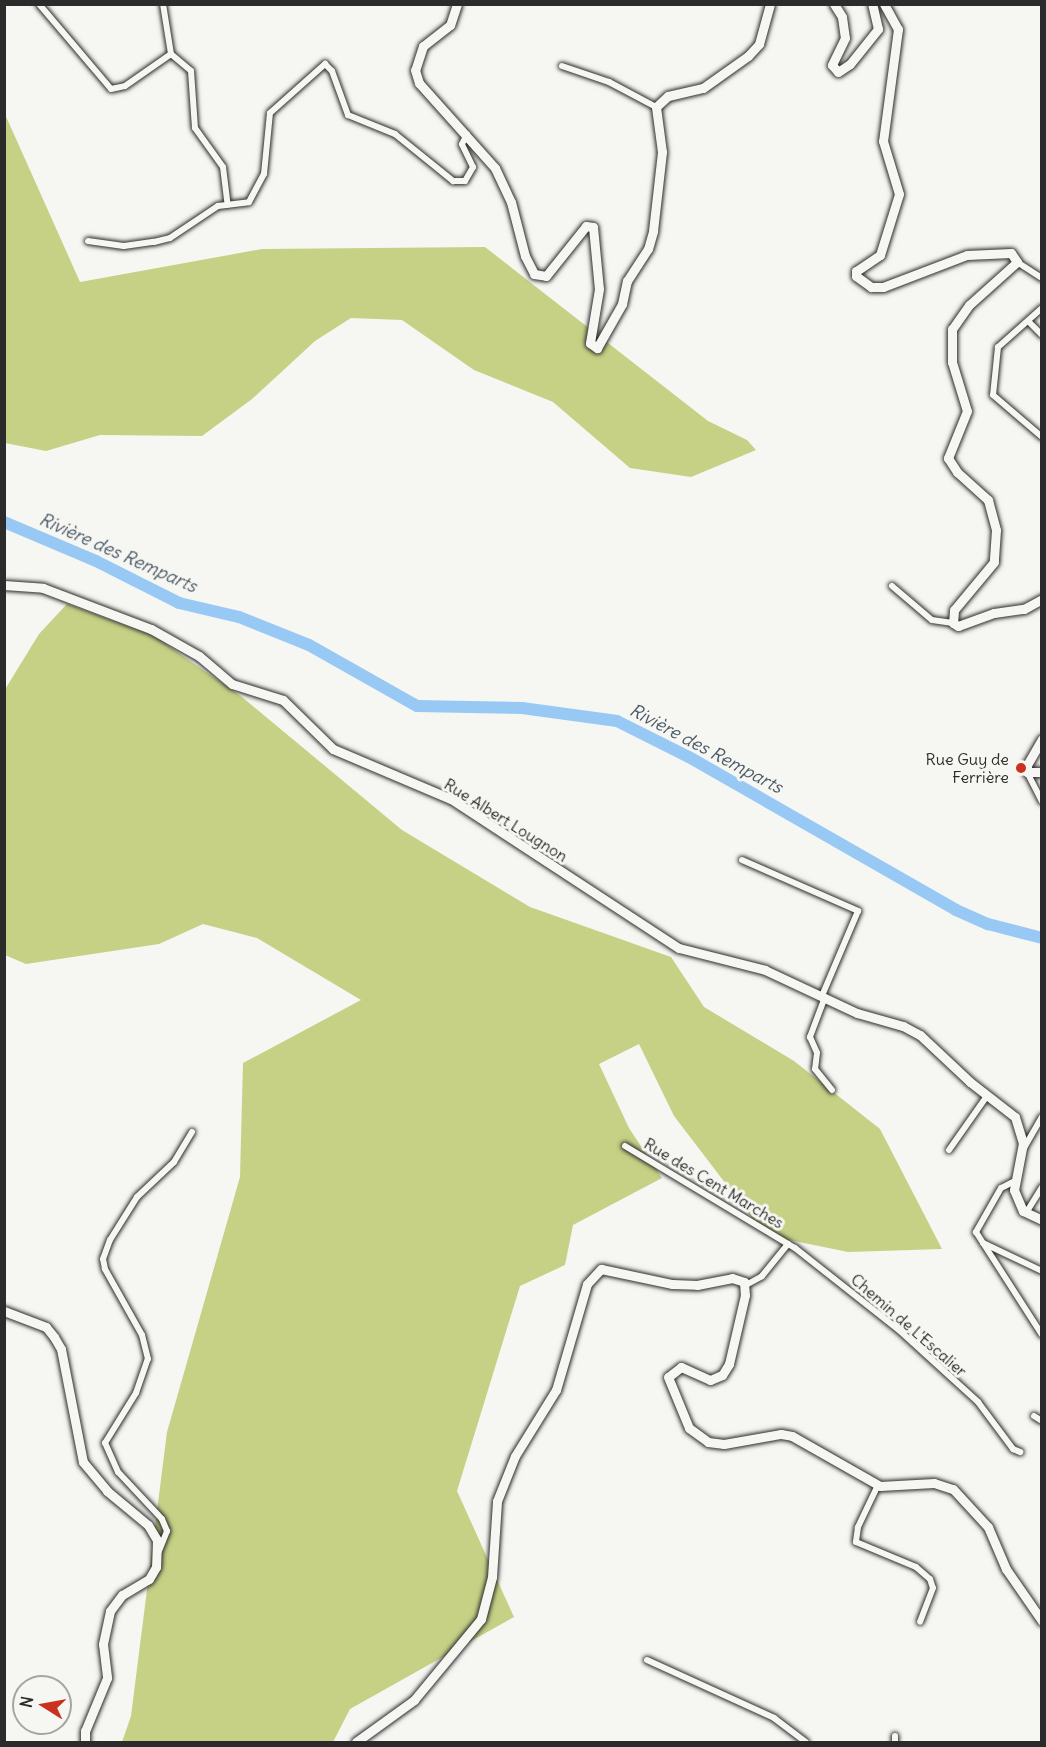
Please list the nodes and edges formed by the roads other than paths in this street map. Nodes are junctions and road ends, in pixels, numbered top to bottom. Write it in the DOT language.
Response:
graph roads {
  1 [pos="39,4"];
  2 [pos="163,4"];
  3 [pos="457,4"];
  4 [pos="770,4"];
  5 [pos="834,4"];
  6 [pos="872,4"];
  7 [pos="884,4"];
  8 [pos="171,54"];
  9 [pos="562,66"];
  10 [pos="656,107"];
  11 [pos="467,134"];
  12 [pos="228,206"];
  13 [pos="88,241"];
  14 [pos="1017,262"];
  15 [pos="1041,278"];
  16 [pos="1041,308"];
  17 [pos="1028,321"];
  18 [pos="1041,335"];
  19 [pos="1041,437"];
  20 [pos="4,585"];
  21 [pos="892,586"];
  22 [pos="1041,599"];
  23 [pos="953,623"];
  24 [pos="1041,739"];
  25 [pos="1027,772"];
  26 [pos="1041,772"];
  27 [pos="1041,801"];
  28 [pos="742,860"];
  29 [pos="823,997"];
  30 [pos="832,1090"];
  31 [pos="987,1096"];
  32 [pos="1041,1118"];
  33 [pos="192,1132"];
  34 [pos="625,1146"];
  35 [pos="949,1150"];
  36 [pos="1023,1150"];
  37 [pos="1013,1182"];
  38 [pos="1041,1187"];
  39 [pos="1026,1213"];
  40 [pos="1041,1220"];
  41 [pos="983,1243"];
  42 [pos="788,1244"];
  43 [pos="1041,1271"];
  44 [pos="746,1285"];
  45 [pos="4,1311"];
  46 [pos="1041,1321"];
  47 [pos="1035,1325"];
  48 [pos="1041,1335"];
  49 [pos="1034,1416"];
  50 [pos="1041,1421"];
  51 [pos="1020,1452"];
  52 [pos="878,1485"];
  53 [pos="157,1557"];
  54 [pos="1041,1621"];
  55 [pos="921,1622"];
  56 [pos="647,1660"];
  57 [pos="85,1743"];
  58 [pos="356,1743"];
  59 [pos="806,1743"];
  1 -- 8 [label="street"];
  2 -- 8 [label="street"];
  3 -- 11 [label="street"];
  4 -- 10 [label="street"];
  5 -- 6 [label="street"];
  7 -- 14 [label="street"];
  8 -- 12 [label="street"];
  9 -- 10 [label="street"];
  10 -- 11 [label="street"];
  11 -- 12 [label="street"];
  12 -- 13 [label="street"];
  14 -- 15 [label="street"];
  14 -- 23 [label="street"];
  16 -- 17 [label="street"];
  17 -- 18 [label="street"];
  17 -- 19 [label="street"];
  20 -- 29 [label="street, Rue Albert Lougnon"];
  21 -- 23 [label="street"];
  22 -- 23 [label="street"];
  24 -- 25 [label="street"];
  25 -- 26 [label="street"];
  25 -- 27 [label="street"];
  28 -- 29 [label="street"];
  29 -- 30 [label="street"];
  29 -- 31 [label="street, Rue Albert Lougnon"];
  31 -- 35 [label="street"];
  31 -- 36 [label="street, Rue Albert Lougnon"];
  32 -- 36 [label="street"];
  33 -- 53 [label="street"];
  34 -- 42 [label="street, Rue des Cent Marches"];
  36 -- 37 [label="street"];
  37 -- 39 [label="street"];
  37 -- 41 [label="street"];
  38 -- 39 [label="street"];
  39 -- 40 [label="street"];
  41 -- 43 [label="street"];
  41 -- 47 [label="street"];
  42 -- 44 [label="street"];
  42 -- 51 [label="street, Chemin de L'Escalier"];
  44 -- 52 [label="street"];
  44 -- 58 [label="street"];
  45 -- 53 [label="street"];
  46 -- 47 [label="street"];
  47 -- 48 [label="street"];
  49 -- 50 [label="street"];
  52 -- 54 [label="street"];
  52 -- 55 [label="street"];
  53 -- 57 [label="street"];
  56 -- 59 [label="street"];
}
